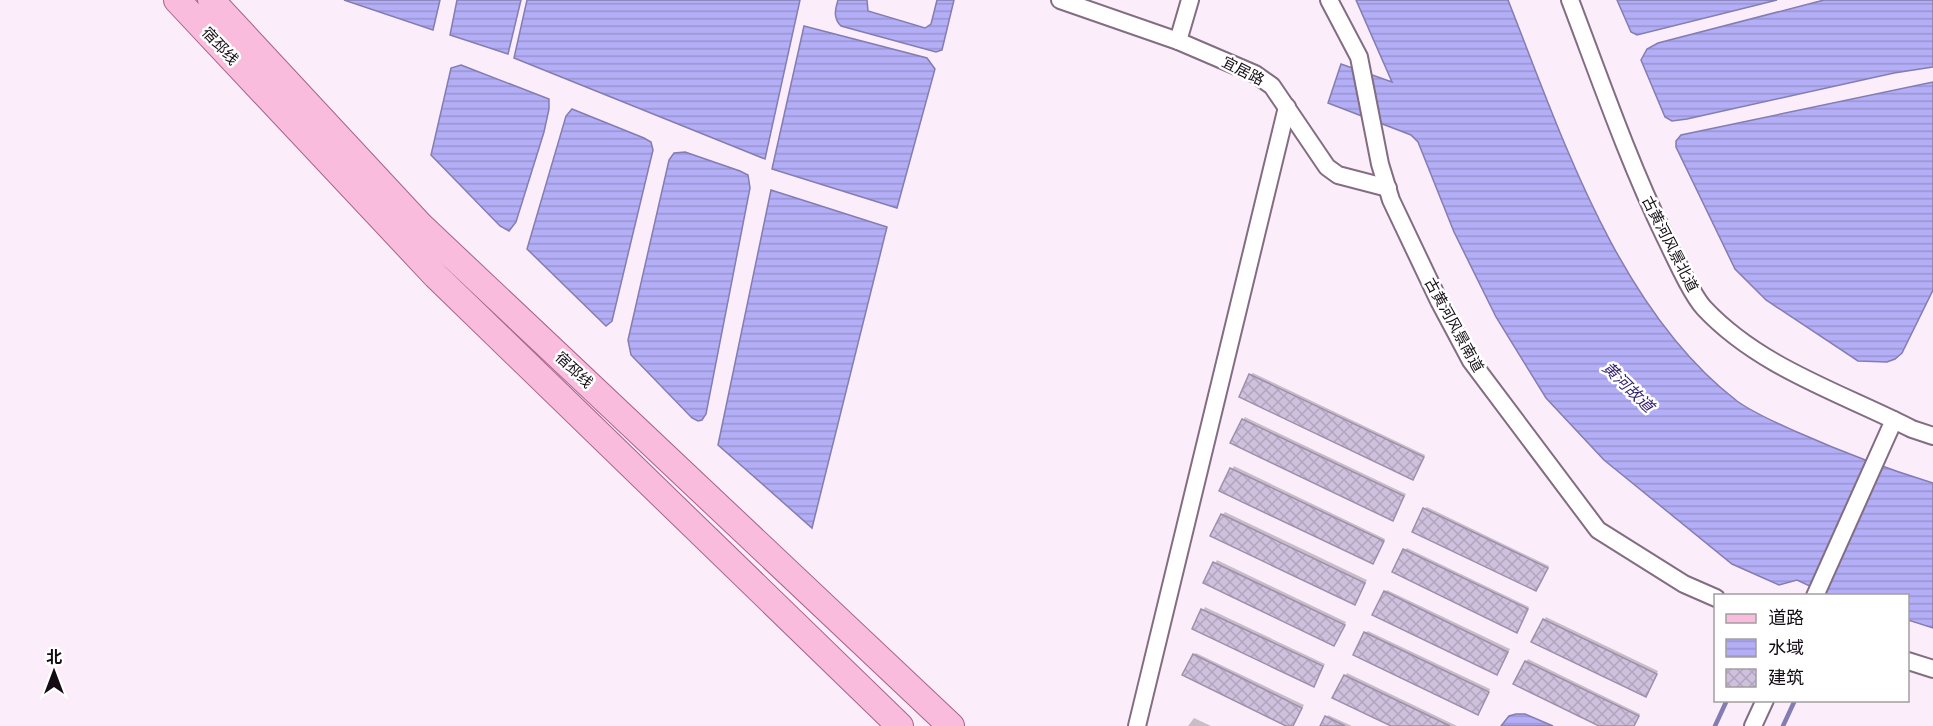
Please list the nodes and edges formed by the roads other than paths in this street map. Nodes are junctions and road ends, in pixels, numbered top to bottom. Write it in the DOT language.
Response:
graph roads {
  1 [pos="177,0"];
  2 [pos="211,0"];
  3 [pos="1060,0"];
  4 [pos="1190,0"];
  5 [pos="1329,0"];
  6 [pos="1570,0"];
  7 [pos="1178,41"];
  8 [pos="1287,107"];
  9 [pos="1388,188"];
  10 [pos="1890,427"];
  11 [pos="1933,436"];
  12 [pos="1816,594"];
  13 [pos="1714,597"];
  14 [pos="1909,661"];
  15 [pos="1933,669"];
  16 [pos="1764,702"];
  17 [pos="900,726"];
  18 [pos="951,726"];
  19 [pos="1137,726"];
  20 [pos="1753,726"];
  1 -- 17 [label="main road, 宿邳线"];
  2 -- 18 [label="main road, 宿邳线"];
  3 -- 7 [label="street, 宜居路"];
  4 -- 7 [label="street"];
  5 -- 9 [label="street, 古黄河风景南道"];
  6 -- 10 [label="street, 古黄河风景北道"];
  7 -- 8 [label="street, 宜居路"];
  8 -- 9 [label="street, 宜居路"];
  8 -- 19 [label="street"];
  9 -- 13 [label="street, 古黄河风景南道"];
  10 -- 11 [label="street, 古黄河风景北道"];
  10 -- 12 [label="street"];
  14 -- 15 [label="street"];
  16 -- 20 [label="street"];
}
